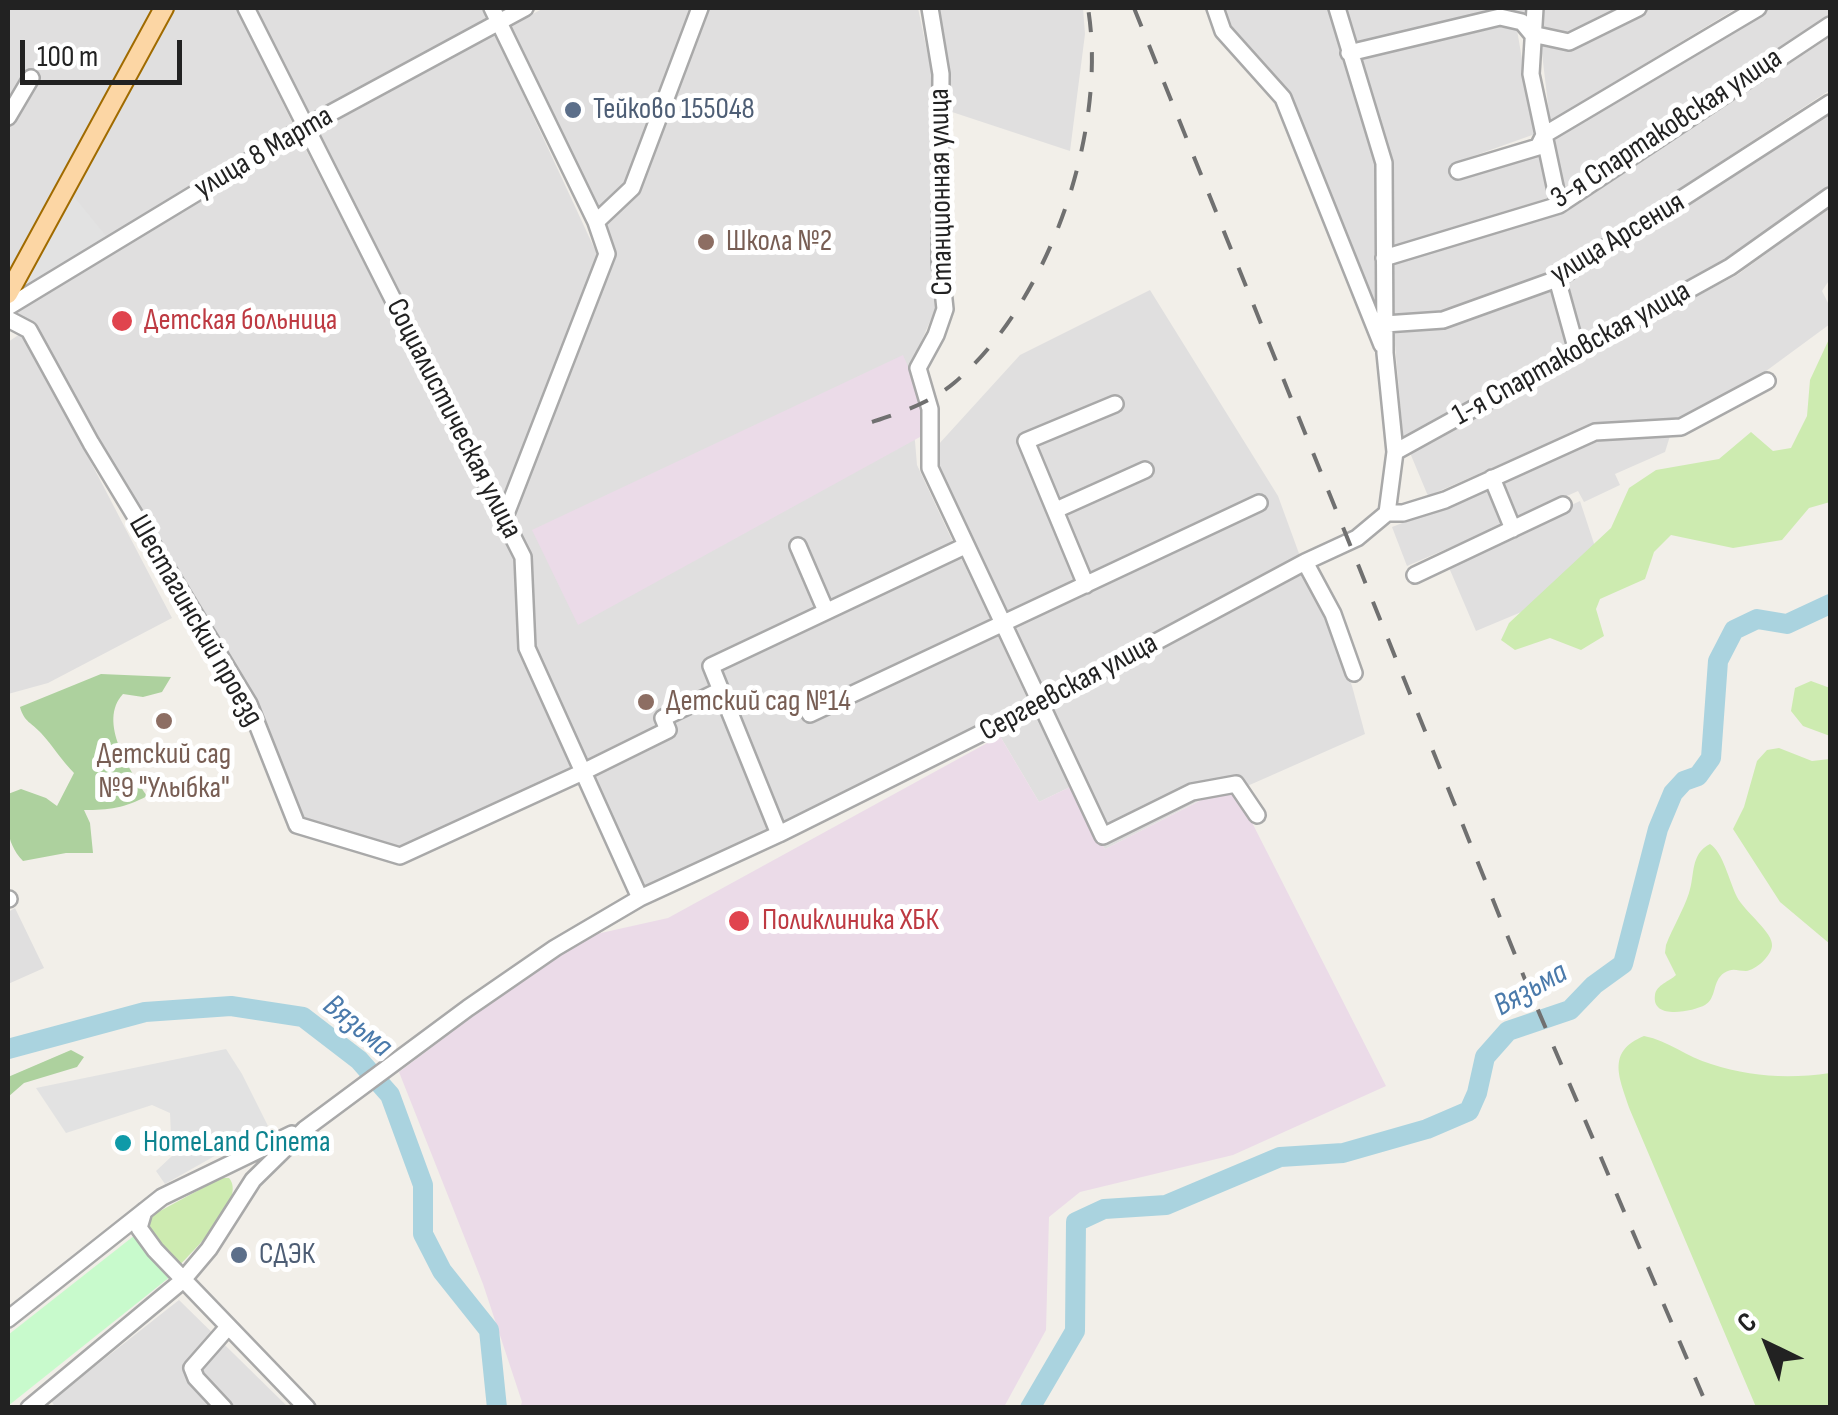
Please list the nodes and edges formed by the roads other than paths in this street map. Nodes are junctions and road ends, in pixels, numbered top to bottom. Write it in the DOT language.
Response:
graph roads {
  1 [pos="164,8"];
  2 [pos="246,8"];
  3 [pos="526,8"];
  4 [pos="700,8"];
  5 [pos="930,8"];
  6 [pos="1215,8"];
  7 [pos="1336,8"];
  8 [pos="1535,8"];
  9 [pos="1638,8"];
  10 [pos="1758,8"];
  11 [pos="495,15"];
  12 [pos="1830,24"];
  13 [pos="1532,34"];
  14 [pos="1349,53"];
  15 [pos="31,78"];
  16 [pos="1830,103"];
  17 [pos="8,116"];
  18 [pos="305,128"];
  19 [pos="1544,135"];
  20 [pos="1458,171"];
  21 [pos="1830,196"];
  22 [pos="1559,204"];
  23 [pos="596,222"];
  24 [pos="1384,258"];
  25 [pos="1558,279"];
  26 [pos="8,294"];
  27 [pos="8,307"];
  28 [pos="8,319"];
  29 [pos="1385,324"];
  30 [pos="1577,351"];
  31 [pos="1386,353"];
  32 [pos="1767,382"];
  33 [pos="1115,404"];
  34 [pos="1396,452"];
  35 [pos="1145,470"];
  36 [pos="1492,478"];
  37 [pos="1259,503"];
  38 [pos="1563,505"];
  39 [pos="1056,510"];
  40 [pos="1386,513"];
  41 [pos="504,520"];
  42 [pos="1512,529"];
  43 [pos="798,546"];
  44 [pos="965,546"];
  45 [pos="1306,562"];
  46 [pos="1416,575"];
  47 [pos="1086,585"];
  48 [pos="826,611"];
  49 [pos="1002,624"];
  50 [pos="1354,673"];
  51 [pos="721,690"];
  52 [pos="1040,704"];
  53 [pos="810,714"];
  54 [pos="584,772"];
  55 [pos="1256,815"];
  56 [pos="779,834"];
  57 [pos="640,898"];
  58 [pos="305,1128"];
  59 [pos="233,1161"];
  60 [pos="252,1180"];
  61 [pos="144,1211"];
  62 [pos="182,1281"];
  63 [pos="8,1318"];
  64 [pos="228,1327"];
  65 [pos="38,1405"];
  66 [pos="224,1408"];
  67 [pos="307,1408"];
  1 -- 26 [label="main road"];
  2 -- 18 [label="street, Социалистическая улица"];
  3 -- 11 [label="street, улица 8 Марта"];
  4 -- 23 [label="street"];
  5 -- 44 [label="street, Станционная улица"];
  6 -- 31 [label="street"];
  7 -- 14 [label="street"];
  8 -- 13 [label="street"];
  9 -- 13 [label="street"];
  10 -- 19 [label="street"];
  11 -- 18 [label="street, улица 8 Марта"];
  11 -- 23 [label="street"];
  12 -- 22 [label="street, 3-я Спартаковская улица"];
  13 -- 14 [label="street"];
  13 -- 19 [label="street"];
  14 -- 24 [label="street"];
  15 -- 17 [label="street"];
  16 -- 25 [label="street, улица Арсения"];
  18 -- 27 [label="street, улица 8 Марта"];
  18 -- 41 [label="street, Социалистическая улица"];
  19 -- 20 [label="street"];
  19 -- 22 [label="street"];
  21 -- 30 [label="street, 1-я Спартаковская улица"];
  22 -- 24 [label="street, 3-я Спартаковская улица"];
  23 -- 41 [label="street"];
  24 -- 29 [label="street"];
  25 -- 29 [label="street, улица Арсения"];
  25 -- 30 [label="street"];
  28 -- 54 [label="street, Шестагинский проезд"];
  29 -- 31 [label="street"];
  30 -- 34 [label="street, 1-я Спартаковская улица"];
  31 -- 34 [label="street"];
  32 -- 36 [label="street"];
  33 -- 39 [label="street"];
  34 -- 40 [label="street"];
  35 -- 39 [label="street"];
  36 -- 40 [label="street"];
  36 -- 42 [label="street"];
  37 -- 47 [label="street"];
  38 -- 42 [label="street"];
  39 -- 47 [label="street"];
  40 -- 45 [label="street, Сергеевская улица"];
  41 -- 54 [label="street, Социалистическая улица"];
  42 -- 46 [label="street"];
  43 -- 48 [label="street"];
  44 -- 48 [label="street"];
  44 -- 49 [label="street, Станционная улица"];
  45 -- 50 [label="street"];
  45 -- 52 [label="street, Сергеевская улица"];
  47 -- 49 [label="street"];
  48 -- 51 [label="street"];
  49 -- 52 [label="street, Станционная улица"];
  49 -- 53 [label="street"];
  51 -- 54 [label="street"];
  51 -- 56 [label="street"];
  52 -- 55 [label="street, Станционная улица"];
  52 -- 56 [label="street, Сергеевская улица"];
  54 -- 57 [label="street, Социалистическая улица"];
  56 -- 57 [label="street, Сергеевская улица"];
  57 -- 58 [label="street, Сергеевская улица"];
  58 -- 59 [label="street"];
  58 -- 60 [label="street"];
  59 -- 60 [label="street"];
  59 -- 61 [label="street"];
  60 -- 62 [label="street"];
  61 -- 62 [label="street"];
  61 -- 63 [label="street"];
  62 -- 64 [label="street"];
  62 -- 65 [label="street"];
  64 -- 66 [label="street"];
  64 -- 67 [label="street"];
}
